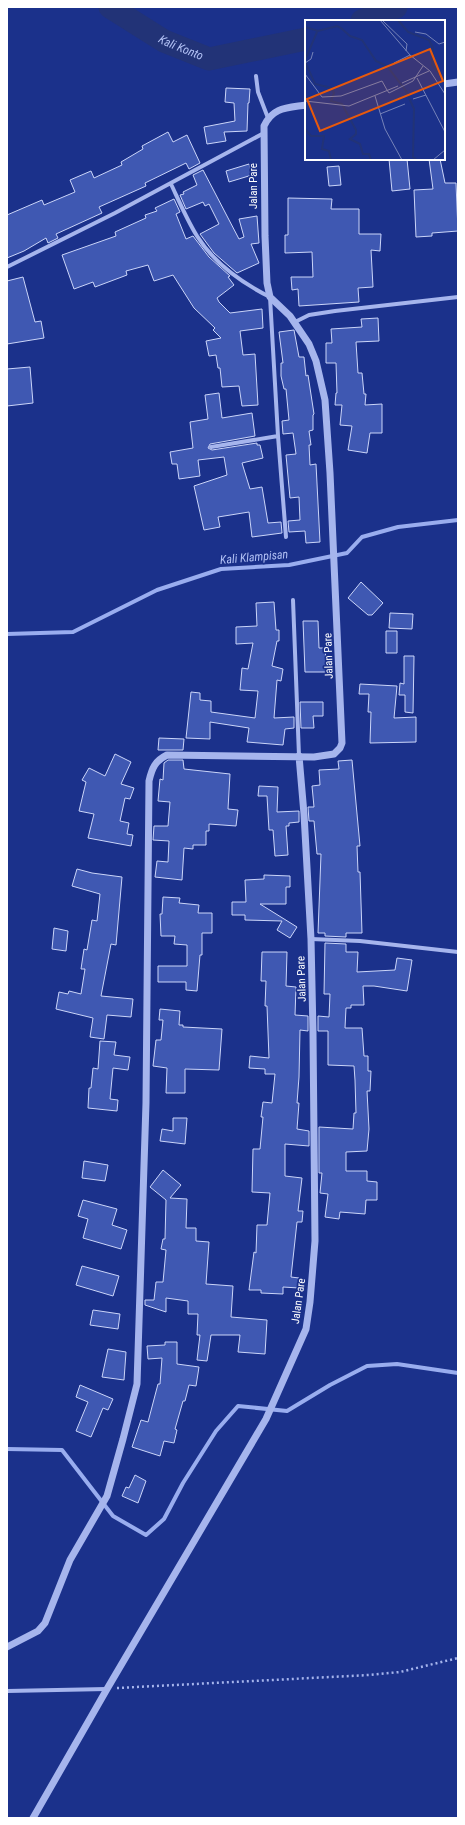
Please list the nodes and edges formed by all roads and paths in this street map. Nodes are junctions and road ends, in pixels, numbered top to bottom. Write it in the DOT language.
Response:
graph roads {
  1 [pos="256,76"];
  2 [pos="458,82"];
  3 [pos="445,84"];
  4 [pos="305,105"];
  5 [pos="268,118"];
  6 [pos="264,133"];
  7 [pos="171,184"];
  8 [pos="7,267"];
  9 [pos="270,297"];
  10 [pos="458,297"];
  11 [pos="295,322"];
  12 [pos="278,436"];
  13 [pos="211,447"];
  14 [pos="286,537"];
  15 [pos="293,600"];
  16 [pos="299,756"];
  17 [pos="311,939"];
  18 [pos="458,952"];
  19 [pos="7,1647"];
  20 [pos="458,1658"];
  21 [pos="107,1689"];
  22 [pos="7,1691"];
  23 [pos="33,1818"];
  1 -- 5 [label="street"];
  2 -- 3 [label="street"];
  4 -- 5 [label="street"];
  5 -- 6 [label="street, Jalan Pare"];
  6 -- 7 [label="street"];
  6 -- 9 [label="street, Jalan Pare"];
  7 -- 8 [label="street"];
  7 -- 9 [label="street"];
  9 -- 11 [label="street"];
  9 -- 12 [label="street"];
  10 -- 11 [label="street"];
  11 -- 16 [label="street, Jalan Pare"];
  12 -- 13 [label="street"];
  12 -- 14 [label="street"];
  15 -- 16 [label="street"];
  16 -- 17 [label="street, Jalan Pare"];
  16 -- 19 [label="street"];
  17 -- 18 [label="street"];
  17 -- 21 [label="street, Jalan Pare"];
  20 -- 21 [label="path"];
  21 -- 22 [label="street"];
  21 -- 23 [label="street, Jalan Pare"];
}
